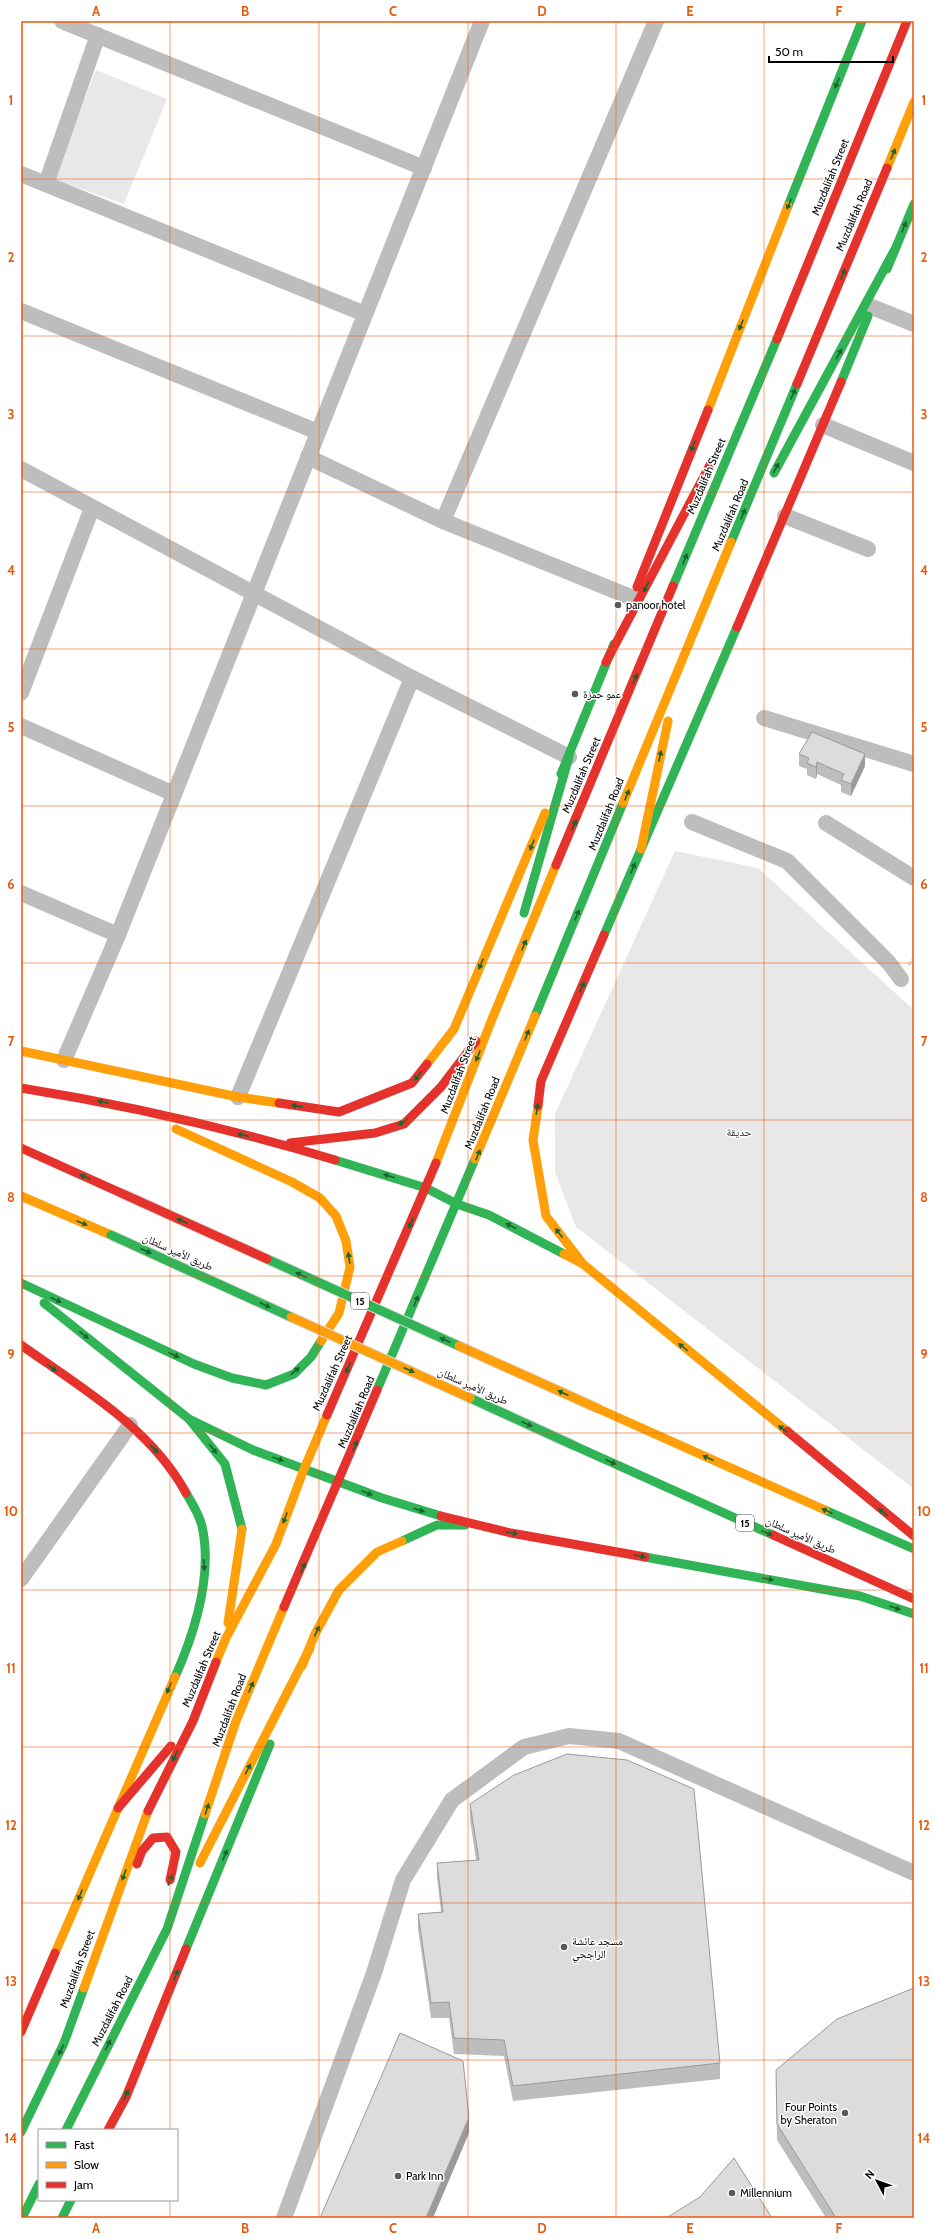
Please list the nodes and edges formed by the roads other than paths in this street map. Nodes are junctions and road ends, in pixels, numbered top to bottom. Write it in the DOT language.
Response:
graph roads {
  1 [pos="62,21"];
  2 [pos="482,21"];
  3 [pos="656,21"];
  4 [pos="862,21"];
  5 [pos="907,21"];
  6 [pos="98,35"];
  7 [pos="914,102"];
  8 [pos="424,168"];
  9 [pos="21,174"];
  10 [pos="46,184"];
  11 [pos="914,204"];
  12 [pos="894,251"];
  13 [pos="872,307"];
  14 [pos="21,311"];
  15 [pos="366,314"];
  16 [pos="914,324"];
  17 [pos="781,329"];
  18 [pos="823,425"];
  19 [pos="727,431"];
  20 [pos="318,432"];
  21 [pos="717,452"];
  22 [pos="308,457"];
  23 [pos="914,463"];
  24 [pos="21,469"];
  25 [pos="769,482"];
  26 [pos="758,502"];
  27 [pos="92,508"];
  28 [pos="786,516"];
  29 [pos="443,521"];
  30 [pos="868,549"];
  31 [pos="254,594"];
  32 [pos="633,598"];
  33 [pos="696,628"];
  34 [pos="606,662"];
  35 [pos="678,670"];
  36 [pos="412,678"];
  37 [pos="21,693"];
  38 [pos="764,718"];
  39 [pos="21,726"];
  40 [pos="569,757"];
  41 [pos="914,764"];
  42 [pos="174,794"];
  43 [pos="692,822"];
  44 [pos="826,823"];
  45 [pos="641,849"];
  46 [pos="914,878"];
  47 [pos="21,893"];
  48 [pos="118,936"];
  49 [pos="901,979"];
  50 [pos="492,1019"];
  51 [pos="21,1051"];
  52 [pos="64,1060"];
  53 [pos="21,1088"];
  54 [pos="238,1097"];
  55 [pos="129,1108"];
  56 [pos="281,1144"];
  57 [pos="21,1148"];
  58 [pos="438,1159"];
  59 [pos="470,1172"];
  60 [pos="437,1182"];
  61 [pos="426,1188"];
  62 [pos="452,1189"];
  63 [pos="21,1196"];
  64 [pos="457,1204"];
  65 [pos="583,1264"];
  66 [pos="21,1284"];
  67 [pos="21,1345"];
  68 [pos="189,1419"];
  69 [pos="130,1425"];
  70 [pos="304,1469"];
  71 [pos="339,1482"];
  72 [pos="306,1488"];
  73 [pos="324,1492"];
  74 [pos="294,1495"];
  75 [pos="327,1512"];
  76 [pos="474,1525"];
  77 [pos="914,1536"];
  78 [pos="914,1549"];
  79 [pos="21,1579"];
  80 [pos="914,1600"];
  81 [pos="914,1614"];
  82 [pos="226,1638"];
  83 [pos="310,1648"];
  84 [pos="193,1721"];
  85 [pos="118,1808"];
  86 [pos="914,1873"];
  87 [pos="166,1891"];
  88 [pos="167,1929"];
  89 [pos="143,1956"];
  90 [pos="78,2002"];
  91 [pos="120,2022"];
  92 [pos="21,2032"];
  93 [pos="66,2129"];
  94 [pos="109,2129"];
  95 [pos="21,2132"];
  96 [pos="38,2186"];
  97 [pos="70,2201"];
  98 [pos="22,2218"];
  99 [pos="62,2218"];
  100 [pos="284,2218"];
  1 -- 6 [label="street"];
  2 -- 8 [label="street"];
  3 -- 29 [label="street"];
  4 -- 32 [label="main road, one-way"];
  5 -- 17 [label="main road, Muzdalifah Street"];
  6 -- 8 [label="street"];
  6 -- 10 [label="street"];
  33 -- 7 [label="main road, Muzdalifah Road, one-way"];
  8 -- 15 [label="street"];
  9 -- 10 [label="street"];
  10 -- 15 [label="street"];
  12 -- 11 [label="main road, one-way"];
  12 -- 13 [label="main road"];
  25 -- 12 [label="main road, one-way"];
  13 -- 16 [label="street"];
  13 -- 18 [label="main road"];
  14 -- 20 [label="street"];
  15 -- 20 [label="street"];
  17 -- 19 [label="main road"];
  50 -- 17 [label="main road, Muzdalifah Street, one-way"];
  18 -- 23 [label="street"];
  18 -- 28 [label="main road"];
  20 -- 22 [label="street"];
  21 -- 34 [label="main road, one-way"];
  22 -- 29 [label="street"];
  22 -- 31 [label="street"];
  24 -- 27 [label="street"];
  26 -- 33 [label="main road"];
  27 -- 31 [label="street"];
  27 -- 37 [label="street"];
  28 -- 30 [label="street"];
  28 -- 45 [label="main road"];
  29 -- 32 [label="street"];
  31 -- 36 [label="street"];
  31 -- 42 [label="street"];
  32 -- 34 [label="main road"];
  33 -- 35 [label="main road, Muzdalifah Road"];
  34 -- 40 [label="main road"];
  45 -- 35 [label="main road, one-way"];
  59 -- 35 [label="main road, Muzdalifah Road, one-way"];
  36 -- 40 [label="street"];
  36 -- 54 [label="street"];
  38 -- 41 [label="street"];
  39 -- 42 [label="street"];
  40 -- 50 [label="main road"];
  40 -- 54 [label="main road, one-way"];
  42 -- 48 [label="street"];
  43 -- 49 [label="street"];
  44 -- 46 [label="street"];
  65 -- 45 [label="main road, one-way"];
  47 -- 48 [label="street"];
  48 -- 52 [label="street"];
  50 -- 56 [label="main road, one-way"];
  50 -- 58 [label="main road, Muzdalifah Street, one-way"];
  51 -- 52 [label="main road"];
  52 -- 54 [label="main road"];
  55 -- 53 [label="main road, one-way"];
  56 -- 55 [label="main road, one-way"];
  66 -- 55 [label="main road, one-way"];
  61 -- 56 [label="main road, one-way"];
  78 -- 57 [label="main road, 15, one-way, bridge"];
  58 -- 60 [label="main road"];
  58 -- 61 [label="main road, Muzdalifah Street"];
  59 -- 62 [label="main road"];
  59 -- 64 [label="main road, Muzdalifah Road"];
  61 -- 64 [label="main road"];
  61 -- 70 [label="main road, Muzdalifah Street, one-way"];
  63 -- 80 [label="main road, طريق الأمير سلطان / 15, one-way, bridge"];
  65 -- 64 [label="main road, one-way"];
  71 -- 64 [label="main road, Muzdalifah Road, one-way"];
  77 -- 65 [label="main road, one-way"];
  66 -- 68 [label="main road, one-way"];
  67 -- 69 [label="main road, one-way"];
  68 -- 70 [label="main road, one-way"];
  68 -- 82 [label="main road, one-way"];
  69 -- 79 [label="street"];
  69 -- 85 [label="main road, one-way"];
  70 -- 71 [label="main road"];
  70 -- 74 [label="main road, Muzdalifah Street"];
  71 -- 75 [label="main road, Muzdalifah Road"];
  71 -- 76 [label="main road, one-way"];
  72 -- 74 [label="main road"];
  73 -- 75 [label="main road"];
  74 -- 82 [label="main road, Muzdalifah Street, one-way"];
  88 -- 75 [label="main road, Muzdalifah Road, one-way"];
  76 -- 81 [label="main road, one-way"];
  83 -- 76 [label="main road, one-way"];
  82 -- 84 [label="main road, Muzdalifah Street"];
  88 -- 83 [label="main road, one-way"];
  94 -- 83 [label="main road, one-way"];
  84 -- 85 [label="main road"];
  84 -- 90 [label="main road, Muzdalifah Street, one-way"];
  85 -- 92 [label="main road, one-way"];
  86 -- 100 [label="street"];
  87 -- 90 [label="main road, one-way"];
  88 -- 91 [label="main road, Muzdalifah Road"];
  89 -- 91 [label="main road"];
  90 -- 95 [label="main road, Muzdalifah Street, one-way"];
  93 -- 91 [label="main road, Muzdalifah Road, one-way"];
  96 -- 98 [label="main road"];
  97 -- 99 [label="main road"];
}
